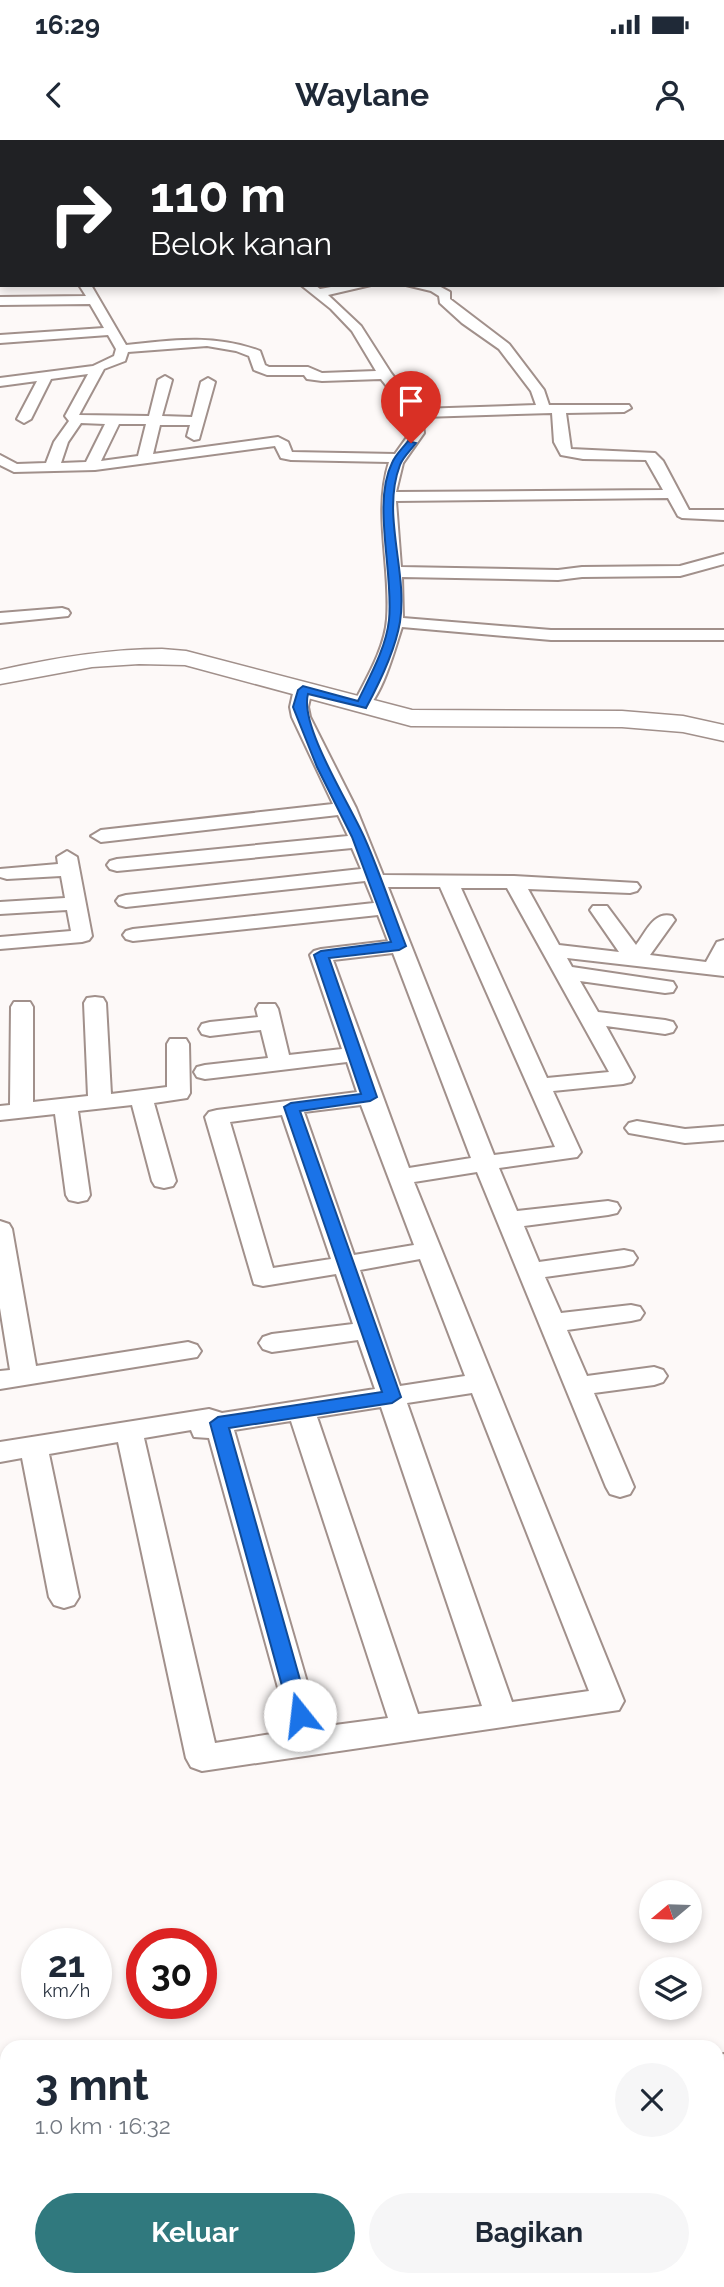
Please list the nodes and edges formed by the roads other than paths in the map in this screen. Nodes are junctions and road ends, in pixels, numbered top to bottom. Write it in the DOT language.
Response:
graph roads {
  1 [pos="86,287"];
  2 [pos="338,287"];
  3 [pos="424,287"];
  4 [pos="312,289"];
  5 [pos="93,300"];
  6 [pos="0,301"];
  7 [pos="112,331"];
  8 [pos="0,339"];
  9 [pos="122,349"];
  10 [pos="97,369"];
  11 [pos="47,374"];
  12 [pos="385,375"];
  13 [pos="165,380"];
  14 [pos="208,382"];
  15 [pos="1,383"];
  16 [pos="624,408"];
  17 [pos="551,409"];
  18 [pos="415,413"];
  19 [pos="24,419"];
  20 [pos="76,419"];
  21 [pos="114,420"];
  22 [pos="154,421"];
  23 [pos="198,421"];
  24 [pos="189,454"];
  25 [pos="400,458"];
  26 [pos="0,459"];
  27 [pos="144,460"];
  28 [pos="91,466"];
  29 [pos="52,467"];
  30 [pos="673,494"];
  31 [pos="388,497"];
  32 [pos="724,515"];
  33 [pos="724,559"];
  34 [pos="394,572"];
  35 [pos="62,613"];
  36 [pos="0,618"];
  37 [pos="395,622"];
  38 [pos="724,635"];
  39 [pos="0,677"];
  40 [pos="303,690"];
  41 [pos="362,705"];
  42 [pos="724,733"];
  43 [pos="346,808"];
  44 [pos="101,835"];
  45 [pos="360,841"];
  46 [pos="117,865"];
  47 [pos="7,873"];
  48 [pos="374,877"];
  49 [pos="448,882"];
  50 [pos="514,882"];
  51 [pos="630,887"];
  52 [pos="126,901"];
  53 [pos="75,903"];
  54 [pos="0,908"];
  55 [pos="384,908"];
  56 [pos="600,910"];
  57 [pos="665,920"];
  58 [pos="133,935"];
  59 [pos="617,935"];
  60 [pos="653,938"];
  61 [pos="0,943"];
  62 [pos="399,946"];
  63 [pos="724,946"];
  64 [pos="552,950"];
  65 [pos="636,960"];
  66 [pos="718,970"];
  67 [pos="565,972"];
  68 [pos="666,987"];
  69 [pos="95,1003"];
  70 [pos="22,1007"];
  71 [pos="590,1018"];
  72 [pos="665,1027"];
  73 [pos="210,1030"];
  74 [pos="178,1044"];
  75 [pos="355,1054"];
  76 [pos="280,1063"];
  77 [pos="205,1072"];
  78 [pos="540,1086"];
  79 [pos="141,1097"];
  80 [pos="370,1097"];
  81 [pos="100,1102"];
  82 [pos="66,1106"];
  83 [pos="291,1107"];
  84 [pos="11,1112"];
  85 [pos="637,1128"];
  86 [pos="724,1133"];
  87 [pos="485,1163"];
  88 [pos="400,1177"];
  89 [pos="164,1181"];
  90 [pos="78,1195"];
  91 [pos="608,1208"];
  92 [pos="509,1220"];
  93 [pos="0,1229"];
  94 [pos="429,1250"];
  95 [pos="624,1258"];
  96 [pos="346,1264"];
  97 [pos="530,1271"];
  98 [pos="631,1313"];
  99 [pos="552,1323"];
  100 [pos="369,1330"];
  101 [pos="272,1343"];
  102 [pos="188,1351"];
  103 [pos="654,1376"];
  104 [pos="12,1378"];
  105 [pos="482,1382"];
  106 [pos="578,1386"];
  107 [pos="392,1397"];
  108 [pos="301,1410"];
  109 [pos="218,1423"];
  110 [pos="130,1437"];
  111 [pos="34,1446"];
  112 [pos="0,1452"];
  113 [pos="620,1487"];
  114 [pos="64,1597"];
  115 [pos="501,1716"];
  116 [pos="407,1728"];
  117 [pos="308,1741"];
  1 -- 5 [label="street"];
  2 -- 4 [label="street"];
  3 -- 17 [label="street"];
  4 -- 12 [label="street"];
  5 -- 6 [label="street"];
  5 -- 7 [label="street"];
  7 -- 8 [label="street"];
  7 -- 9 [label="street"];
  9 -- 10 [label="street"];
  9 -- 12 [label="street"];
  10 -- 11 [label="street"];
  10 -- 20 [label="street"];
  11 -- 15 [label="street"];
  11 -- 19 [label="street"];
  12 -- 18 [label="street"];
  13 -- 22 [label="street"];
  14 -- 23 [label="street"];
  16 -- 17 [label="street"];
  17 -- 18 [label="street"];
  17 -- 30 [label="street"];
  18 -- 25 [label="street"];
  20 -- 21 [label="street"];
  20 -- 29 [label="street"];
  21 -- 22 [label="street"];
  21 -- 28 [label="street"];
  22 -- 23 [label="street"];
  22 -- 27 [label="street"];
  23 -- 24 [label="street"];
  24 -- 25 [label="street"];
  24 -- 27 [label="street"];
  25 -- 31 [label="street"];
  26 -- 29 [label="street"];
  27 -- 28 [label="street"];
  28 -- 29 [label="street"];
  30 -- 31 [label="street"];
  30 -- 32 [label="street"];
  31 -- 34 [label="street"];
  33 -- 34 [label="street"];
  34 -- 37 [label="street"];
  35 -- 36 [label="street"];
  37 -- 38 [label="street"];
  37 -- 41 [label="street"];
  39 -- 40 [label="street"];
  40 -- 41 [label="street"];
  40 -- 43 [label="street"];
  41 -- 42 [label="street"];
  43 -- 44 [label="street"];
  43 -- 45 [label="street"];
  45 -- 46 [label="street"];
  45 -- 48 [label="street"];
  47 -- 53 [label="street"];
  48 -- 49 [label="street"];
  48 -- 52 [label="street"];
  48 -- 55 [label="street"];
  49 -- 50 [label="street"];
  49 -- 78 [label="street"];
  50 -- 51 [label="street"];
  50 -- 64 [label="street"];
  53 -- 54 [label="street"];
  53 -- 61 [label="street"];
  55 -- 58 [label="street"];
  55 -- 62 [label="street"];
  56 -- 59 [label="street"];
  57 -- 60 [label="street"];
  59 -- 60 [label="street"];
  59 -- 65 [label="street"];
  60 -- 65 [label="street"];
  62 -- 75 [label="street"];
  62 -- 87 [label="street"];
  63 -- 66 [label="street"];
  64 -- 65 [label="street"];
  64 -- 67 [label="street"];
  65 -- 66 [label="street"];
  67 -- 68 [label="street"];
  67 -- 71 [label="street"];
  69 -- 81 [label="street"];
  70 -- 84 [label="street"];
  71 -- 72 [label="street"];
  71 -- 78 [label="street"];
  73 -- 76 [label="street"];
  74 -- 79 [label="street"];
  75 -- 76 [label="street"];
  75 -- 80 [label="street"];
  76 -- 77 [label="street"];
  78 -- 87 [label="street"];
  79 -- 81 [label="street"];
  79 -- 89 [label="street"];
  80 -- 83 [label="street"];
  80 -- 88 [label="street"];
  81 -- 82 [label="street"];
  82 -- 84 [label="street"];
  82 -- 90 [label="street"];
  83 -- 96 [label="street"];
  83 -- 96 [label="street"];
  85 -- 86 [label="street"];
  87 -- 88 [label="street"];
  87 -- 92 [label="street"];
  88 -- 94 [label="street"];
  91 -- 92 [label="street"];
  92 -- 97 [label="street"];
  93 -- 104 [label="street"];
  94 -- 96 [label="street"];
  94 -- 105 [label="street"];
  95 -- 97 [label="street"];
  96 -- 100 [label="street"];
  97 -- 99 [label="street"];
  98 -- 99 [label="street"];
  99 -- 106 [label="street"];
  100 -- 101 [label="street"];
  100 -- 107 [label="street"];
  102 -- 104 [label="street"];
  103 -- 106 [label="street"];
  105 -- 107 [label="street"];
  105 -- 115 [label="street"];
  106 -- 113 [label="street"];
  107 -- 108 [label="street"];
  107 -- 115 [label="street"];
  108 -- 109 [label="street"];
  108 -- 116 [label="street"];
  109 -- 110 [label="street"];
  109 -- 117 [label="street"];
  110 -- 111 [label="street"];
  110 -- 117 [label="street"];
  111 -- 112 [label="street"];
  111 -- 114 [label="street"];
  115 -- 116 [label="street"];
  116 -- 117 [label="street"];
}
